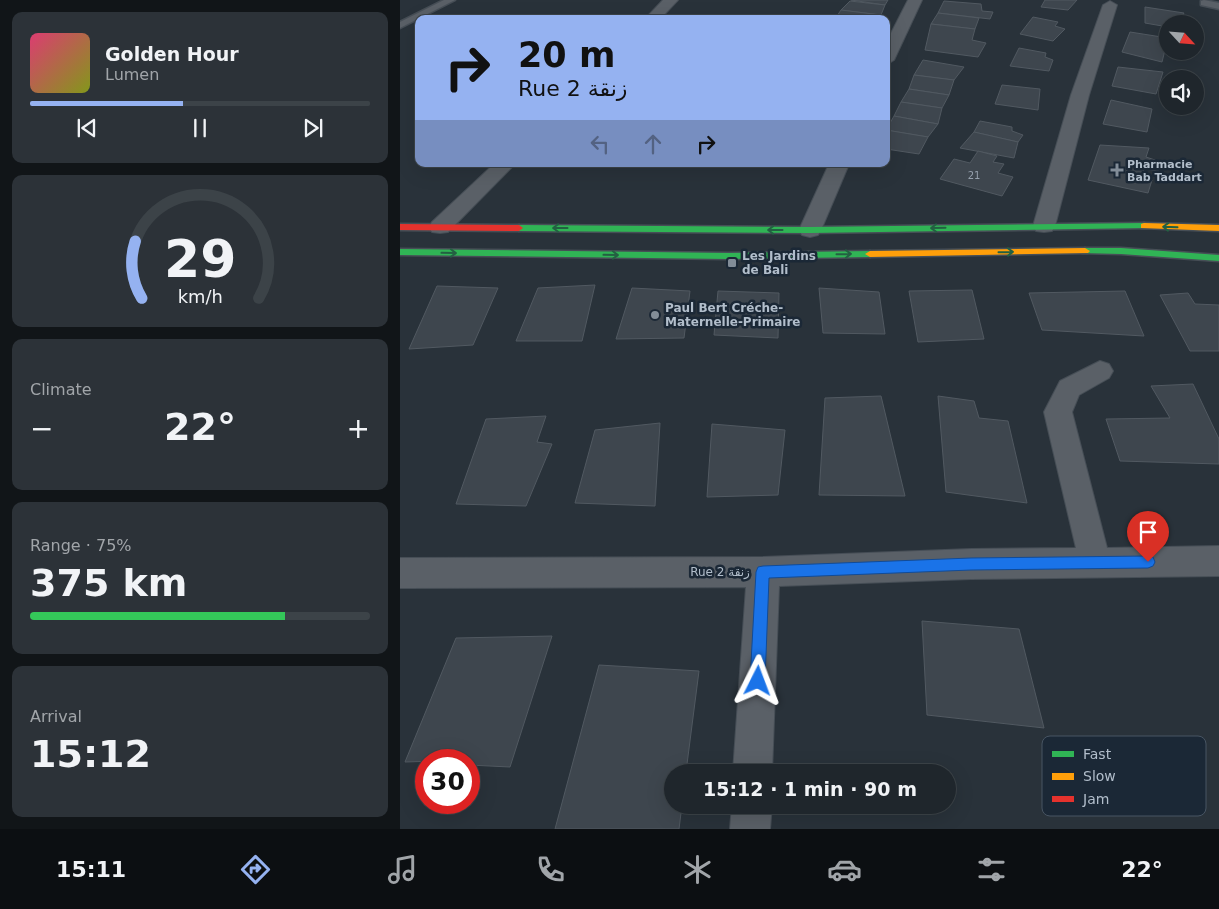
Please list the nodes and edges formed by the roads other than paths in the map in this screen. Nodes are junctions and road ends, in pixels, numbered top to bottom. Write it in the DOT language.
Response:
graph roads {
  1 [pos="451,0"];
  2 [pos="671,0"];
  3 [pos="915,0"];
  4 [pos="1204,4"];
  5 [pos="1110,5"];
  6 [pos="1219,6"];
  7 [pos="420,15"];
  8 [pos="656,15"];
  9 [pos="415,18"];
  10 [pos="400,25"];
  11 [pos="890,52"];
  12 [pos="501,167"];
  13 [pos="838,167"];
  14 [pos="1044,226"];
  15 [pos="400,227"];
  16 [pos="1215,227"];
  17 [pos="440,228"];
  18 [pos="810,230"];
  19 [pos="400,252"];
  20 [pos="1219,258"];
  21 [pos="1100,371"];
  22 [pos="1219,561"];
  23 [pos="1095,562"];
  24 [pos="763,572"];
  25 [pos="400,573"];
  26 [pos="753,764"];
  27 [pos="751,814"];
  28 [pos="750,829"];
  1 -- 7 [label="lane"];
  2 -- 8 [label="street"];
  3 -- 11 [label="street"];
  4 -- 6 [label="lane"];
  5 -- 14 [label="street"];
  9 -- 10 [label="lane"];
  12 -- 17 [label="street"];
  13 -- 18 [label="street"];
  16 -- 14 [label="main road, one-way"];
  14 -- 18 [label="main road, one-way"];
  15 -- 17 [label="main road"];
  18 -- 17 [label="main road, one-way"];
  19 -- 20 [label="main road, one-way"];
  21 -- 23 [label="street"];
  22 -- 23 [label="street, Rue 2 زنقة"];
  23 -- 24 [label="street, Rue 2 زنقة"];
  24 -- 25 [label="street, Rue 2 زنقة"];
  24 -- 26 [label="street"];
  27 -- 28 [label="street"];
}
